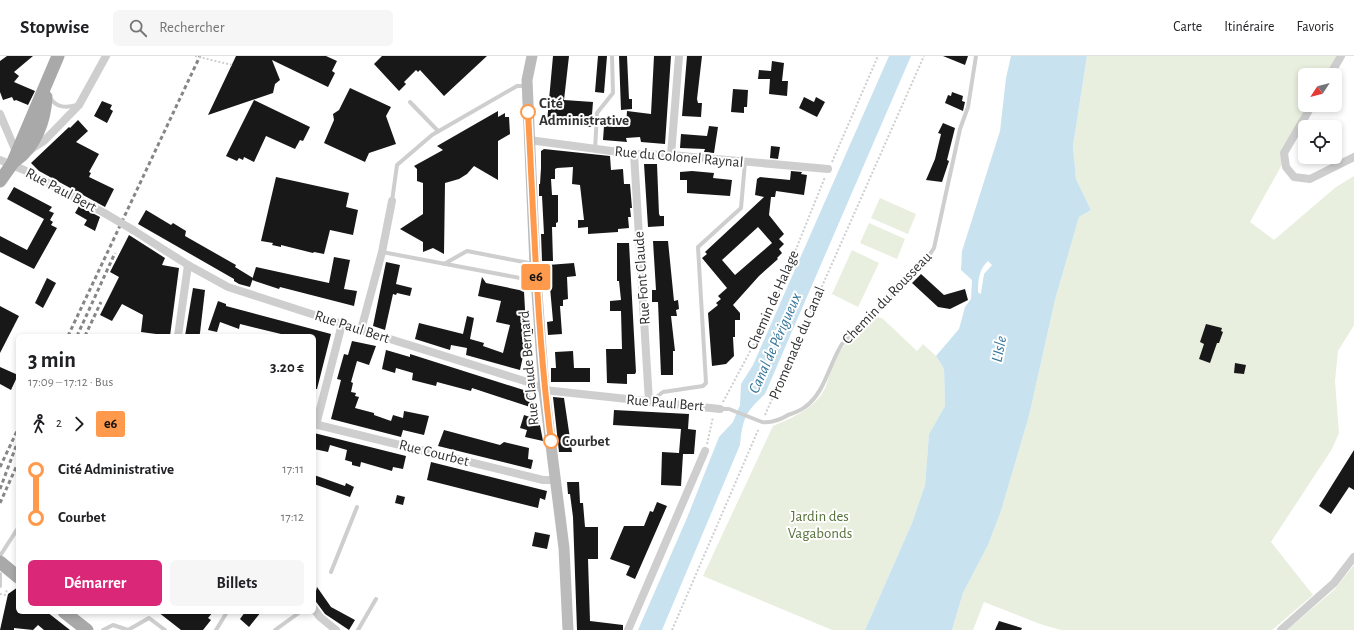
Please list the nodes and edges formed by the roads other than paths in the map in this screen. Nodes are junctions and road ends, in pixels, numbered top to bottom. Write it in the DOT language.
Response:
graph roads {
  1 [pos="58,56"];
  2 [pos="106,56"];
  3 [pos="532,56"];
  4 [pos="612,56"];
  5 [pos="679,56"];
  6 [pos="976,56"];
  7 [pos="1341,56"];
  8 [pos="1334,68"];
  9 [pos="46,85"];
  10 [pos="527,86"];
  11 [pos="410,102"];
  12 [pos="79,104"];
  13 [pos="1308,112"];
  14 [pos="0,114"];
  15 [pos="438,131"];
  16 [pos="529,140"];
  17 [pos="594,150"];
  18 [pos="634,154"];
  19 [pos="671,155"];
  20 [pos="1354,157"];
  21 [pos="12,158"];
  22 [pos="745,162"];
  23 [pos="828,169"];
  24 [pos="0,181"];
  25 [pos="392,202"];
  26 [pos="382,252"];
  27 [pos="444,264"];
  28 [pos="188,265"];
  29 [pos="535,265"];
  30 [pos="536,281"];
  31 [pos="342,324"];
  32 [pos="361,330"];
  33 [pos="178,334"];
  34 [pos="544,390"];
  35 [pos="649,402"];
  36 [pos="720,409"];
  37 [pos="316,420"];
  38 [pos="316,424"];
  39 [pos="705,451"];
  40 [pos="555,480"];
  41 [pos="357,507"];
  42 [pos="16,531"];
  43 [pos="0,556"];
  44 [pos="1354,557"];
  45 [pos="0,562"];
  46 [pos="331,572"];
  47 [pos="0,574"];
  48 [pos="16,575"];
  49 [pos="0,586"];
  50 [pos="376,599"];
  51 [pos="316,611"];
  52 [pos="67,614"];
  53 [pos="225,614"];
  54 [pos="297,614"];
  55 [pos="87,630"];
  56 [pos="103,630"];
  57 [pos="165,630"];
  58 [pos="216,630"];
  59 [pos="275,630"];
  60 [pos="336,630"];
  61 [pos="358,630"];
  62 [pos="568,630"];
  63 [pos="628,630"];
  64 [pos="1281,630"];
  1 -- 9 [label="main road"];
  2 -- 12 [label="street"];
  3 -- 10 [label="main road, Rue Claude Bernard"];
  4 -- 17 [label="lane"];
  5 -- 19 [label="street"];
  6 -- 36 [label="lane, Chemin du Rousseau"];
  7 -- 8 [label="street"];
  9 -- 12 [label="lane"];
  9 -- 21 [label="main road"];
  10 -- 15 [label="lane"];
  10 -- 16 [label="main road, Rue Claude Bernard"];
  11 -- 15 [label="lane"];
  12 -- 21 [label="street"];
  13 -- 20 [label="street"];
  14 -- 21 [label="street"];
  15 -- 25 [label="lane"];
  16 -- 17 [label="street, Rue du Colonel Raynal"];
  16 -- 29 [label="main road, Rue Claude Bernard"];
  17 -- 18 [label="street, Rue du Colonel Raynal"];
  18 -- 19 [label="street, Rue du Colonel Raynal"];
  18 -- 35 [label="street, Rue Font Claude"];
  19 -- 22 [label="street, Rue du Colonel Raynal"];
  21 -- 24 [label="main road"];
  21 -- 28 [label="street, Rue Paul Bert, bridge"];
  22 -- 23 [label="street, Rue du Colonel Raynal"];
  22 -- 35 [label="lane"];
  25 -- 26 [label="street"];
  26 -- 27 [label="lane"];
  26 -- 32 [label="street"];
  27 -- 29 [label="lane"];
  27 -- 30 [label="lane"];
  28 -- 31 [label="street, Rue Paul Bert"];
  28 -- 33 [label="street"];
  29 -- 30 [label="main road, Rue Claude Bernard"];
  30 -- 34 [label="main road, Rue Claude Bernard"];
  31 -- 32 [label="street, Rue Paul Bert"];
  31 -- 37 [label="street"];
  32 -- 34 [label="street, Rue Paul Bert"];
  34 -- 35 [label="street, Rue Paul Bert"];
  34 -- 40 [label="main road, Rue Claude Bernard"];
  35 -- 36 [label="street, Rue Paul Bert"];
  38 -- 40 [label="street, Rue Courbet"];
  39 -- 63 [label="street"];
  40 -- 62 [label="main road, Rue Claude Bernard"];
  41 -- 46 [label="lane"];
  42 -- 43 [label="lane"];
  44 -- 64 [label="street"];
  45 -- 48 [label="main road"];
  47 -- 49 [label="lane"];
  50 -- 61 [label="lane"];
  51 -- 60 [label="street"];
  52 -- 55 [label="main road"];
  53 -- 58 [label="lane"];
  54 -- 59 [label="lane"];
  56 -- 57 [label="lane"];
}
